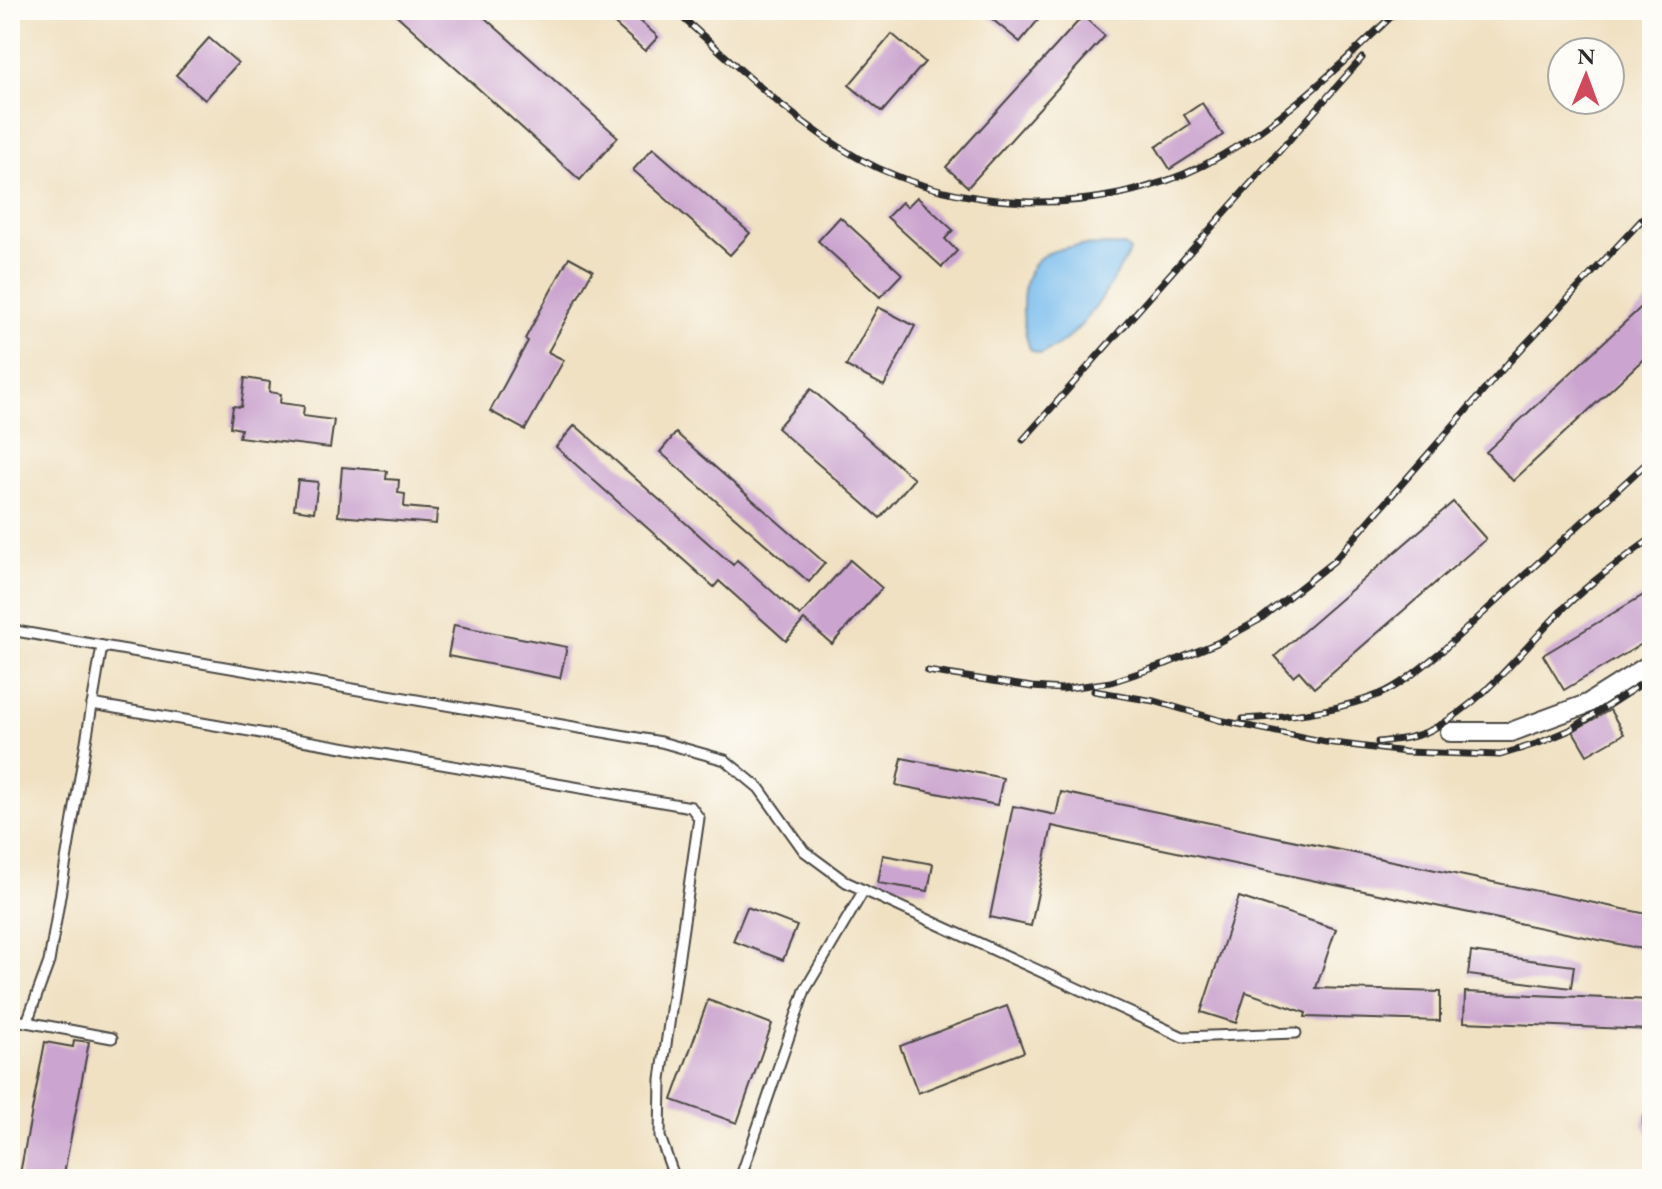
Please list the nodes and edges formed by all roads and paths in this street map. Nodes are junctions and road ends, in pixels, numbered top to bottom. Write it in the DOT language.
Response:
graph roads {
  1 [pos="10,630"];
  2 [pos="102,646"];
  3 [pos="1652,663"];
  4 [pos="92,704"];
  5 [pos="1450,732"];
  6 [pos="864,890"];
  7 [pos="10,1019"];
  8 [pos="27,1022"];
  9 [pos="1296,1033"];
  10 [pos="112,1038"];
  11 [pos="675,1179"];
  12 [pos="740,1179"];
  1 -- 2 [label="lane"];
  2 -- 4 [label="lane"];
  2 -- 6 [label="lane"];
  3 -- 5 [label="street"];
  4 -- 8 [label="lane"];
  4 -- 11 [label="lane"];
  6 -- 9 [label="lane"];
  6 -- 12 [label="lane"];
  7 -- 8 [label="lane"];
  8 -- 10 [label="lane"];
}
